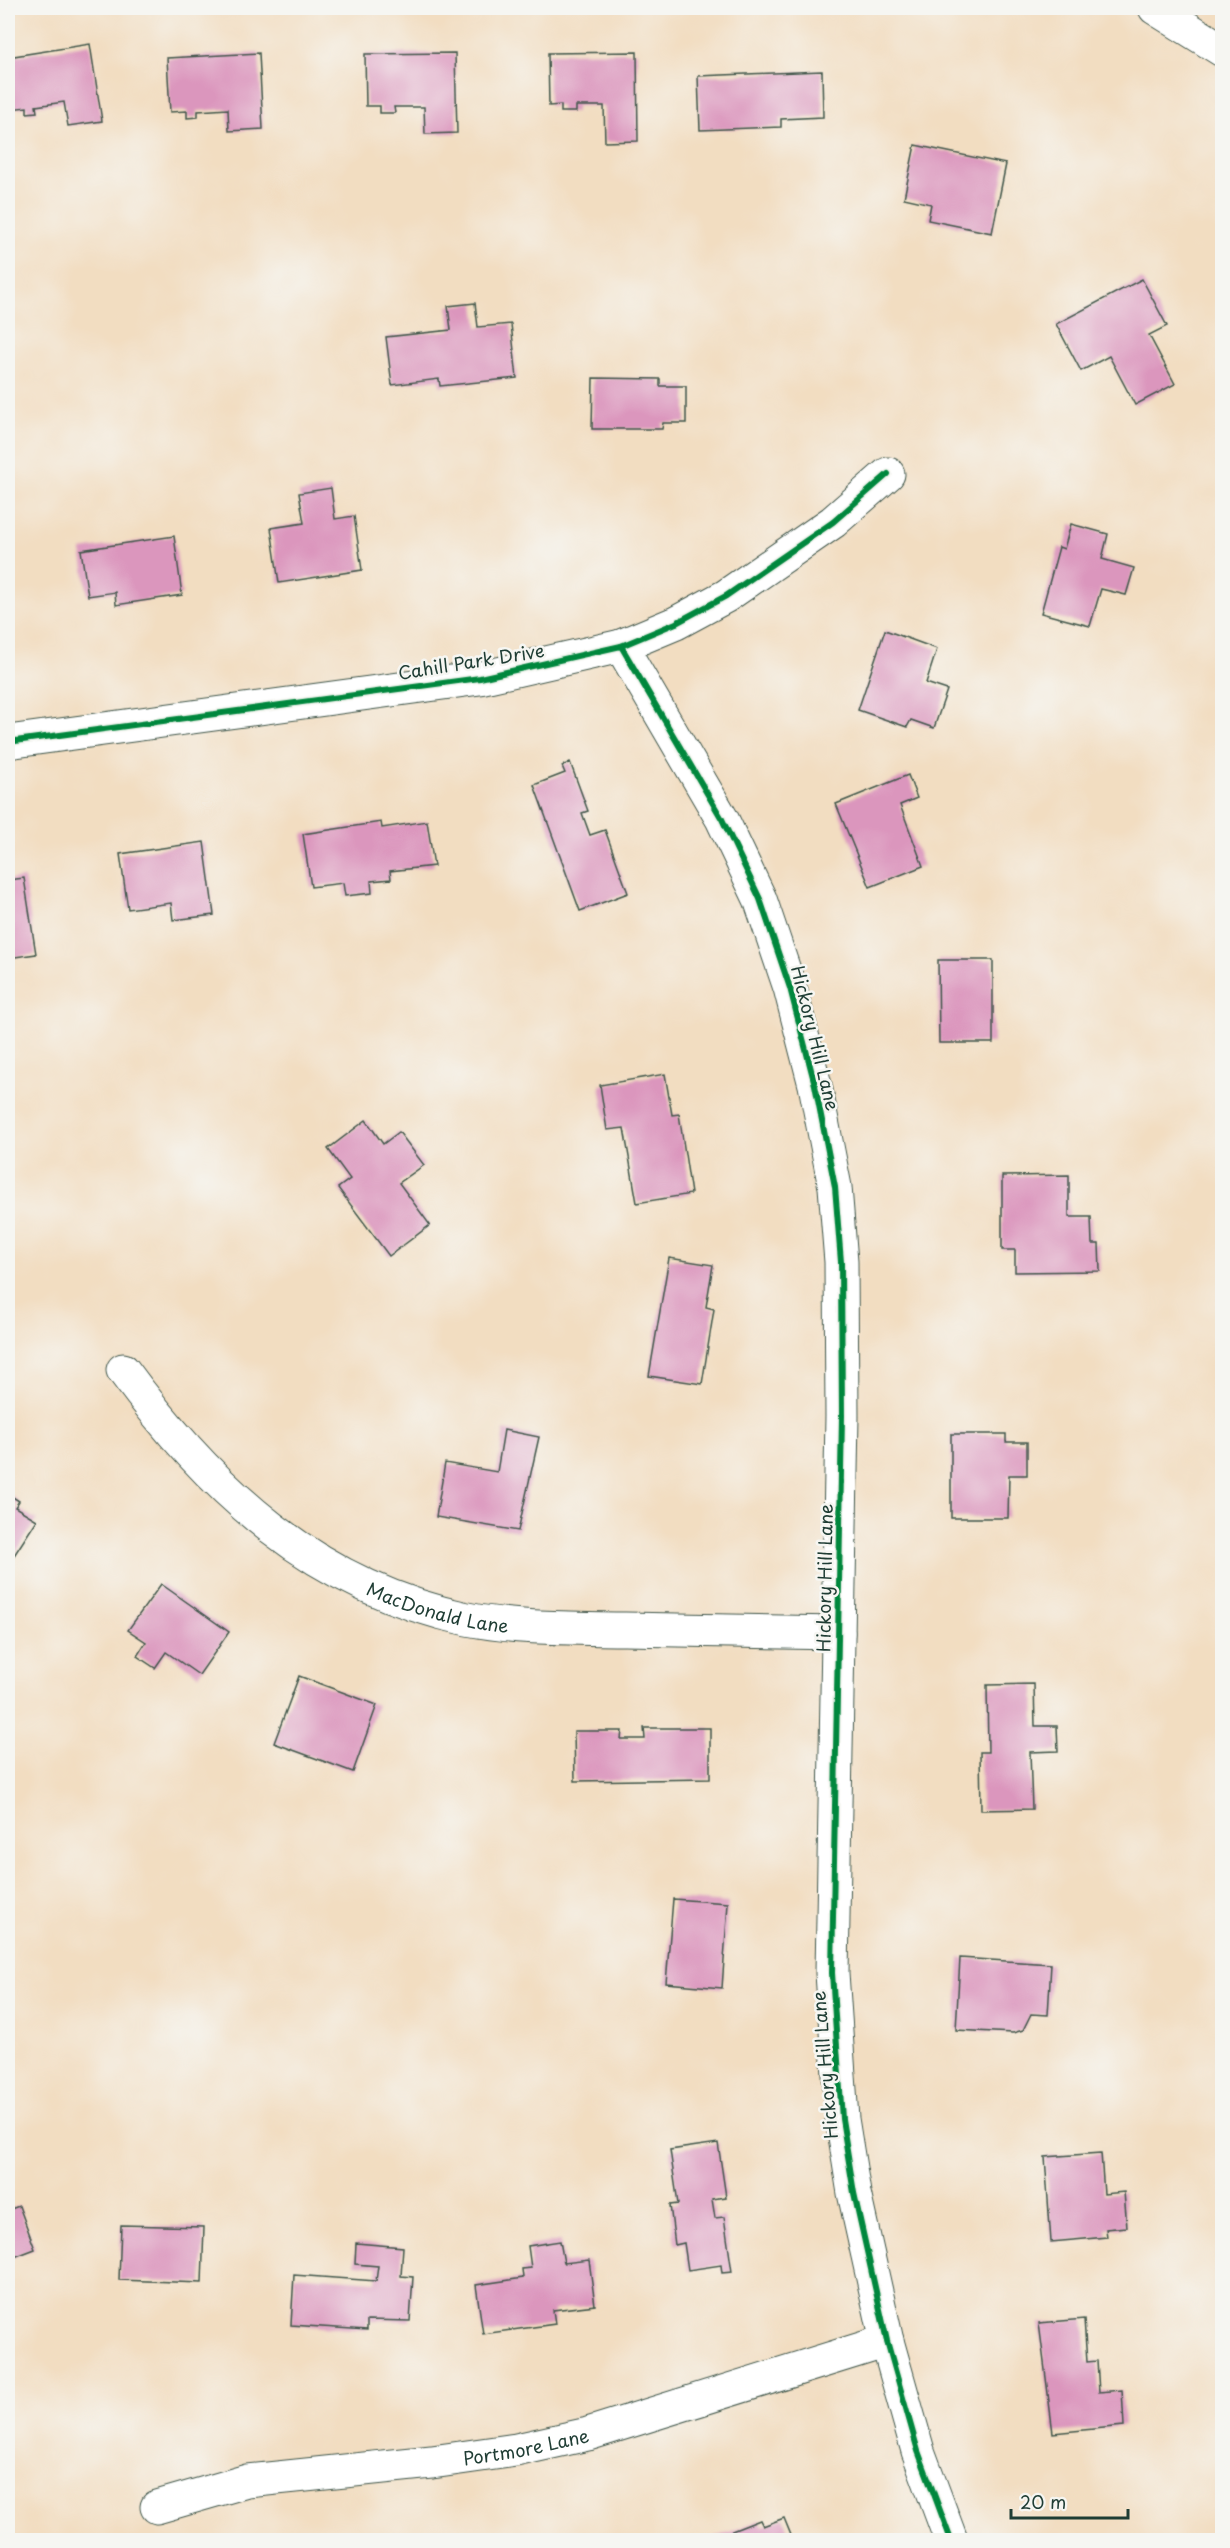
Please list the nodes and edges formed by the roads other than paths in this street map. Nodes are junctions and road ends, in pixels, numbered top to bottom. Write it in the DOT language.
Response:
graph roads {
  1 [pos="1155,8"];
  2 [pos="1222,50"];
  3 [pos="888,474"];
  4 [pos="621,646"];
  5 [pos="8,742"];
  6 [pos="123,1370"];
  7 [pos="838,1633"];
  8 [pos="887,2341"];
  9 [pos="157,2507"];
  10 [pos="951,2541"];
  1 -- 2 [label="street"];
  3 -- 4 [label="street, Cahill Park Drive"];
  4 -- 5 [label="street, Cahill Park Drive"];
  4 -- 7 [label="street, Hickory Hill Lane"];
  6 -- 7 [label="street, MacDonald Lane"];
  7 -- 8 [label="street, Hickory Hill Lane"];
  8 -- 9 [label="street, Portmore Lane"];
  8 -- 10 [label="street, Hickory Hill Lane"];
}
